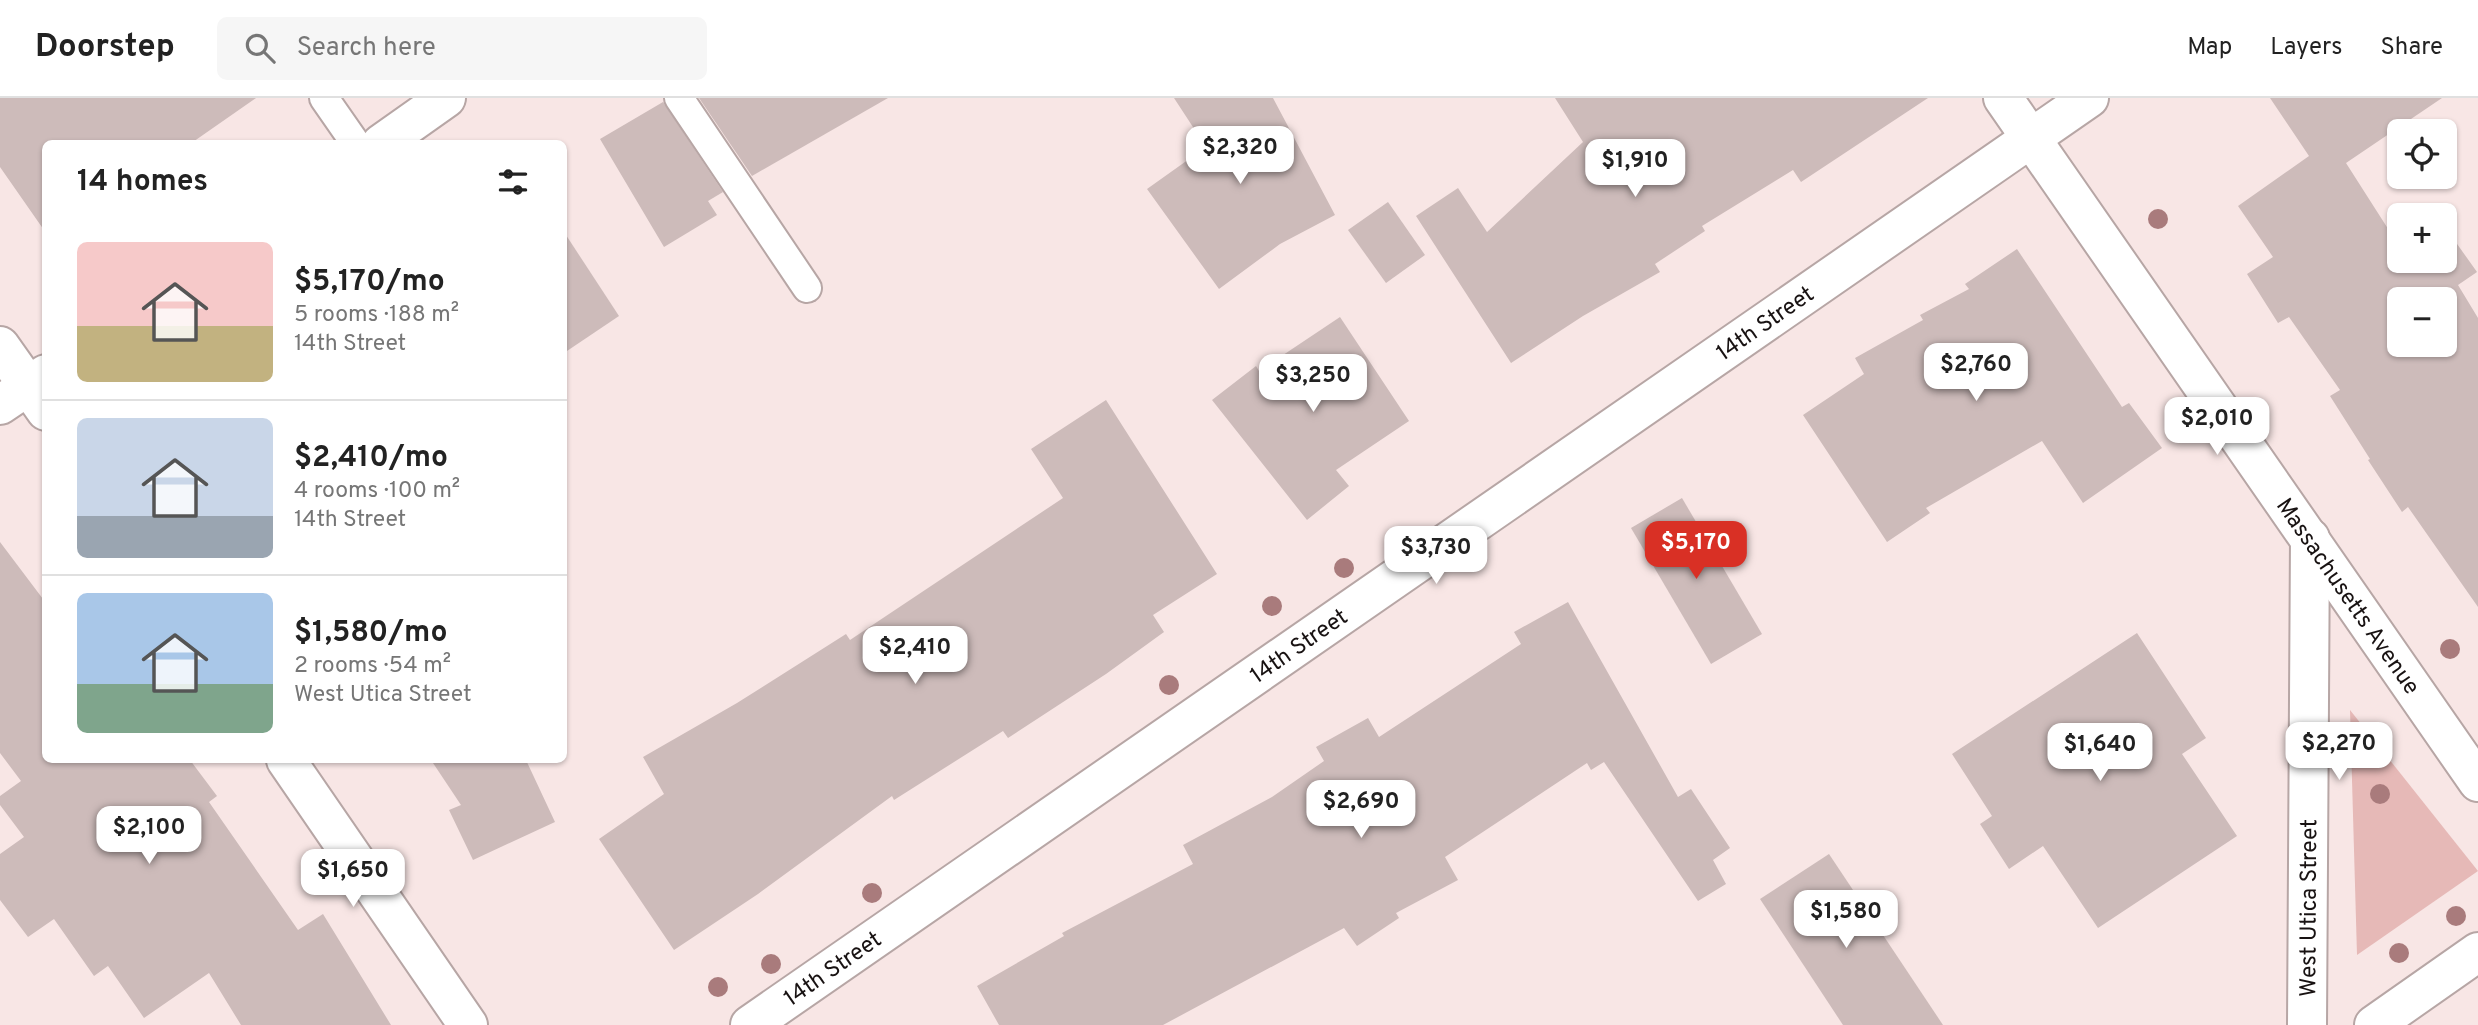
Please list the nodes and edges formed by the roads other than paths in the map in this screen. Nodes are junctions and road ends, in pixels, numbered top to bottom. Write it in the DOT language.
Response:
graph roads {
  1 [pos="324,98"];
  2 [pos="446,98"];
  3 [pos="679,98"];
  4 [pos="2003,98"];
  5 [pos="2090,98"];
  6 [pos="2032,138"];
  7 [pos="353,140"];
  8 [pos="387,140"];
  9 [pos="807,288"];
  10 [pos="0,346"];
  11 [pos="30,394"];
  12 [pos="2310,538"];
  13 [pos="288,763"];
  14 [pos="2478,782"];
  15 [pos="2478,951"];
  16 [pos="468,1025"];
  17 [pos="750,1025"];
  18 [pos="2308,1025"];
  19 [pos="2374,1025"];
  1 -- 7 [label="lane"];
  2 -- 8 [label="street"];
  3 -- 9 [label="lane"];
  4 -- 6 [label="street, Massachusetts Avenue"];
  5 -- 6 [label="street, 14th Street"];
  6 -- 12 [label="street, Massachusetts Avenue"];
  6 -- 17 [label="street, 14th Street"];
  10 -- 11 [label="street"];
  12 -- 14 [label="street, Massachusetts Avenue"];
  12 -- 18 [label="street, West Utica Street"];
  13 -- 16 [label="street"];
  15 -- 19 [label="street"];
}
